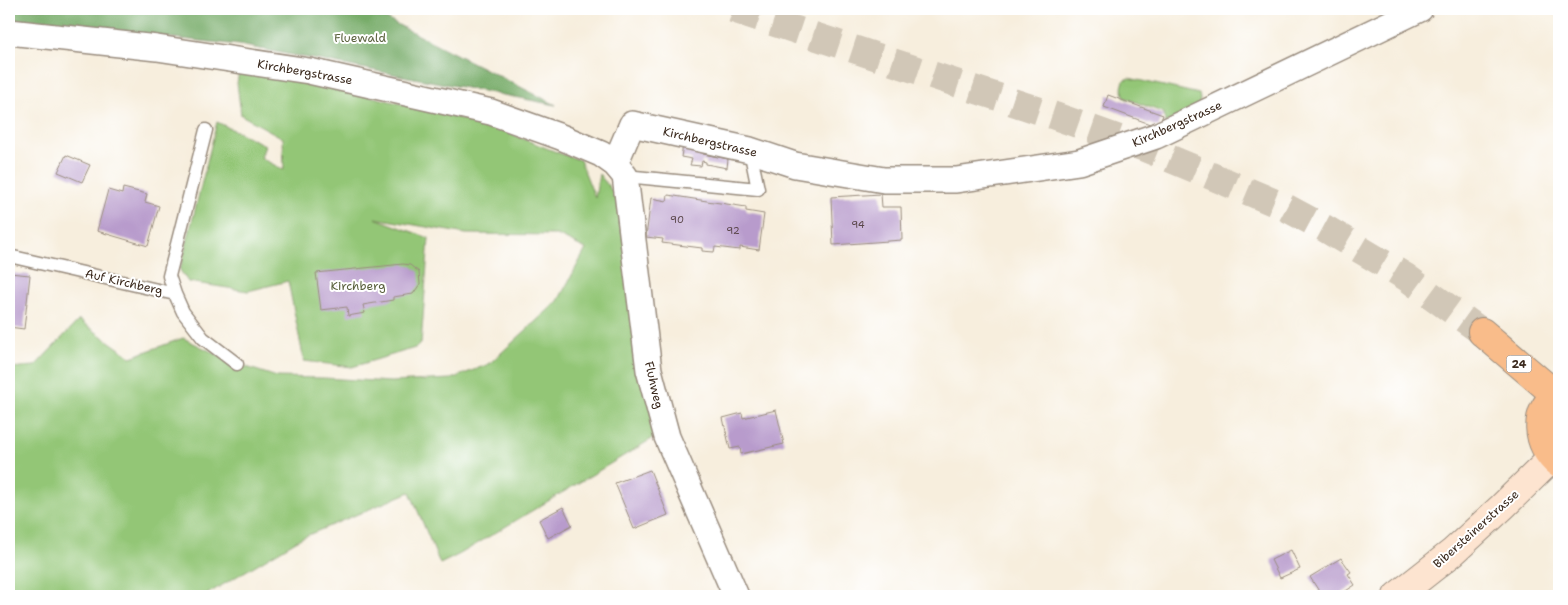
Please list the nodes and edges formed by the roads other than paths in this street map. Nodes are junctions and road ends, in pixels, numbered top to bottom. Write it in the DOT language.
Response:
graph roads {
  1 [pos="1420,9"];
  2 [pos="9,32"];
  3 [pos="206,130"];
  4 [pos="750,150"];
  5 [pos="620,170"];
  6 [pos="9,256"];
  7 [pos="175,294"];
  8 [pos="1482,332"];
  9 [pos="236,364"];
  10 [pos="1558,394"];
  11 [pos="1556,461"];
  12 [pos="736,596"];
  13 [pos="1397,596"];
  1 -- 4 [label="street, Kirchbergstrasse"];
  2 -- 5 [label="street, Kirchbergstrasse"];
  3 -- 7 [label="lane"];
  4 -- 5 [label="street, Kirchbergstrasse"];
  4 -- 5 [label="lane"];
  5 -- 12 [label="street, Fluhweg"];
  6 -- 7 [label="lane, Auf Kirchberg"];
  7 -- 9 [label="lane, Auf Kirchberg"];
  8 -- 10 [label="main road, 24"];
  10 -- 11 [label="main road"];
  11 -- 13 [label="main road, Bibersteinerstrasse"];
}
